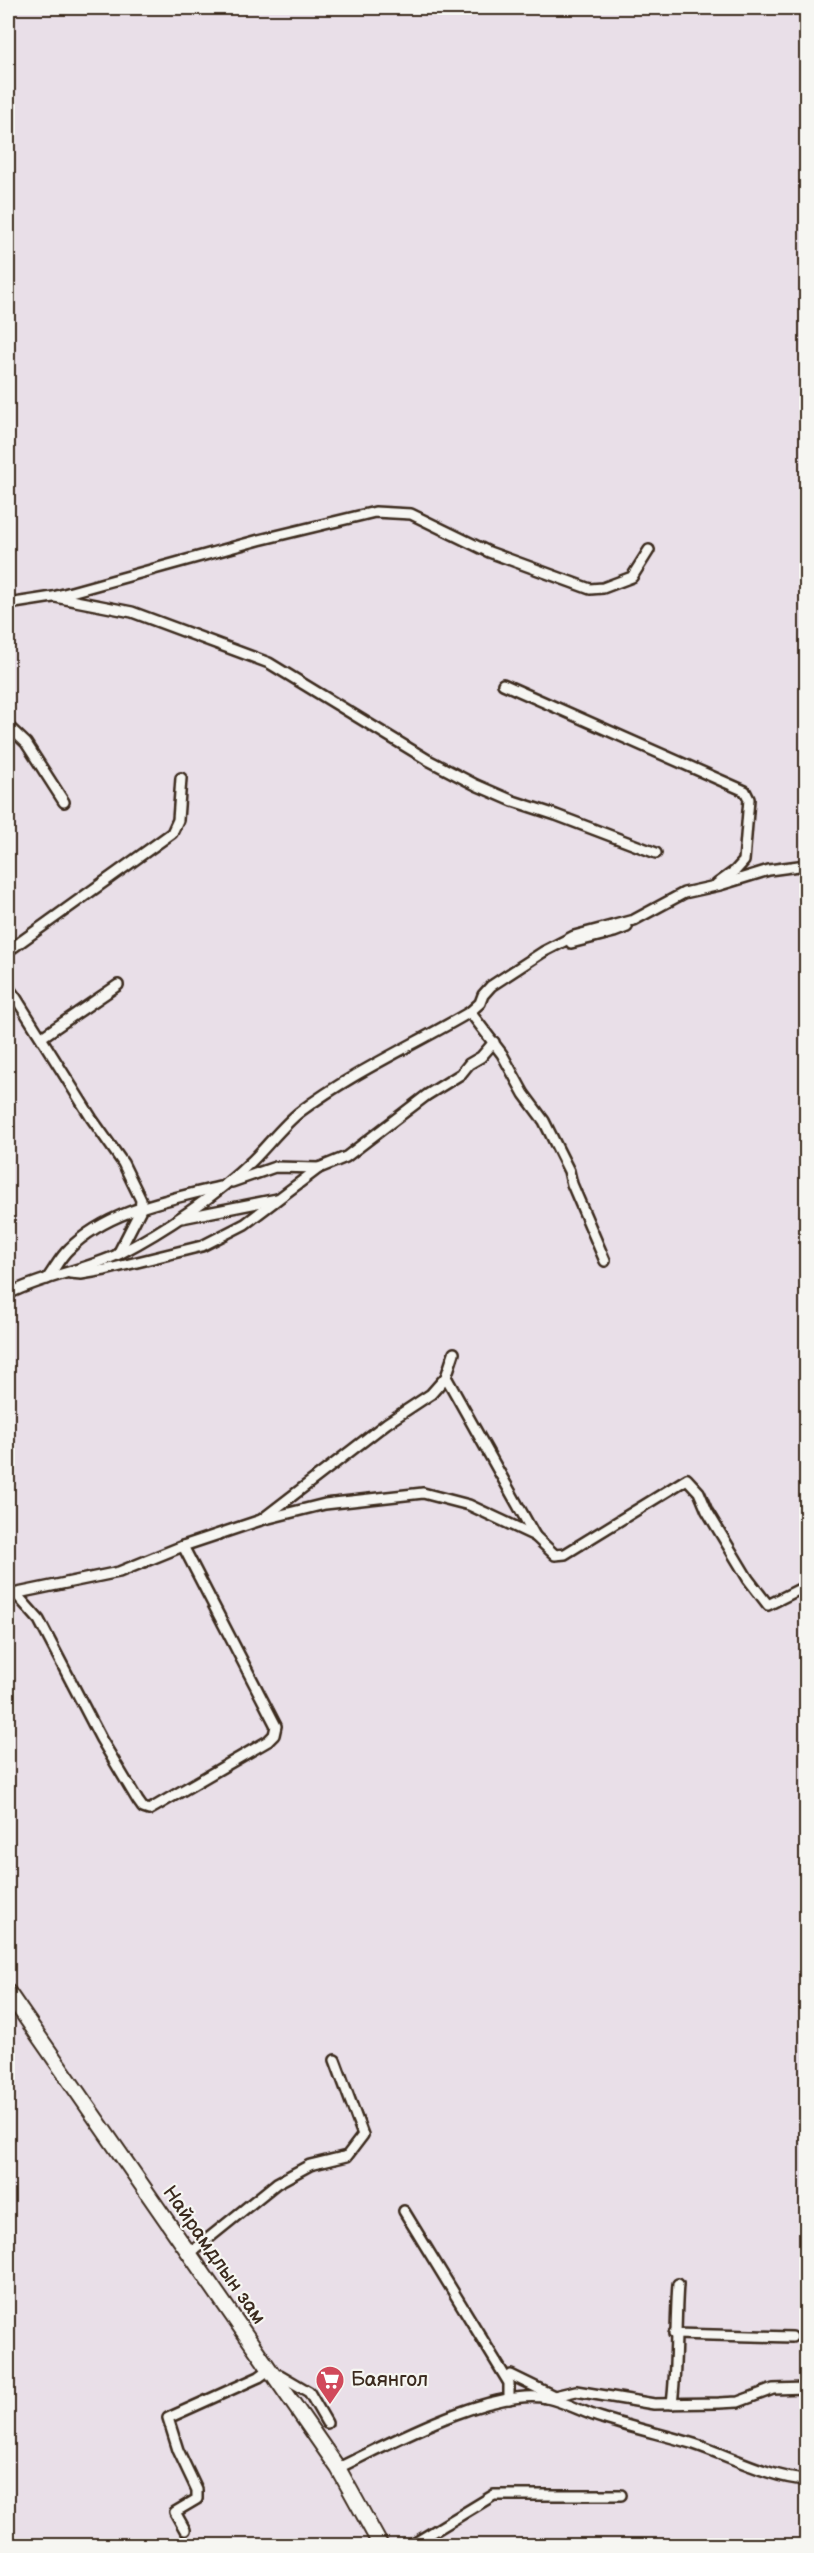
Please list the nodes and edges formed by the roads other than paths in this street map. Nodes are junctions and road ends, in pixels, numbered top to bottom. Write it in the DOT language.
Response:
graph roads {
  1 [pos="649,550"];
  2 [pos="53,597"];
  3 [pos="8,604"];
  4 [pos="503,684"];
  5 [pos="8,726"];
  6 [pos="181,778"];
  7 [pos="64,802"];
  8 [pos="656,853"];
  9 [pos="807,865"];
  10 [pos="716,886"];
  11 [pos="8,951"];
  12 [pos="118,985"];
  13 [pos="8,987"];
  14 [pos="470,1012"];
  15 [pos="42,1037"];
  16 [pos="494,1042"];
  17 [pos="319,1168"];
  18 [pos="223,1186"];
  19 [pos="279,1198"];
  20 [pos="141,1206"];
  21 [pos="174,1220"];
  22 [pos="118,1254"];
  23 [pos="605,1262"];
  24 [pos="64,1273"];
  25 [pos="47,1279"];
  26 [pos="8,1294"];
  27 [pos="454,1353"];
  28 [pos="446,1377"];
  29 [pos="261,1520"];
  30 [pos="535,1536"];
  31 [pos="183,1546"];
  32 [pos="807,1586"];
  33 [pos="12,1595"];
  34 [pos="8,1992"];
  35 [pos="335,2060"];
  36 [pos="404,2211"];
  37 [pos="189,2254"];
  38 [pos="678,2284"];
  39 [pos="674,2334"];
  40 [pos="792,2337"];
  41 [pos="272,2373"];
  42 [pos="511,2375"];
  43 [pos="807,2388"];
  44 [pos="551,2397"];
  45 [pos="509,2399"];
  46 [pos="672,2404"];
  47 [pos="327,2423"];
  48 [pos="338,2468"];
  49 [pos="807,2480"];
  50 [pos="621,2495"];
  51 [pos="185,2530"];
  52 [pos="381,2546"];
  53 [pos="410,2546"];
  1 -- 2 [label="street"];
  2 -- 3 [label="street"];
  2 -- 8 [label="street"];
  4 -- 10 [label="street"];
  5 -- 7 [label="street"];
  6 -- 11 [label="street"];
  9 -- 10 [label="street"];
  10 -- 14 [label="street"];
  12 -- 15 [label="street"];
  13 -- 15 [label="street"];
  14 -- 16 [label="street"];
  14 -- 18 [label="street"];
  15 -- 20 [label="street"];
  16 -- 17 [label="street"];
  16 -- 23 [label="street"];
  17 -- 18 [label="street"];
  17 -- 19 [label="street"];
  18 -- 20 [label="street"];
  18 -- 21 [label="street"];
  19 -- 21 [label="street"];
  19 -- 24 [label="street"];
  20 -- 22 [label="street"];
  20 -- 25 [label="street"];
  21 -- 22 [label="street"];
  22 -- 24 [label="street"];
  24 -- 25 [label="street"];
  25 -- 26 [label="street"];
  27 -- 28 [label="street"];
  28 -- 29 [label="street"];
  28 -- 30 [label="street"];
  29 -- 30 [label="street"];
  29 -- 31 [label="street"];
  30 -- 32 [label="street"];
  31 -- 33 [label="street"];
  31 -- 33 [label="street"];
  34 -- 37 [label="main road, Найрамдлын зам"];
  35 -- 37 [label="street"];
  36 -- 45 [label="street"];
  37 -- 41 [label="main road, Найрамдлын зам"];
  38 -- 39 [label="street"];
  39 -- 40 [label="street"];
  39 -- 46 [label="street"];
  41 -- 47 [label="street"];
  41 -- 48 [label="main road, Найрамдлын зам"];
  41 -- 51 [label="street"];
  42 -- 44 [label="street"];
  43 -- 46 [label="street"];
  44 -- 45 [label="street"];
  44 -- 46 [label="street"];
  44 -- 49 [label="street"];
  45 -- 48 [label="street"];
  48 -- 52 [label="main road, Найрамдлын зам"];
  50 -- 53 [label="street"];
}
